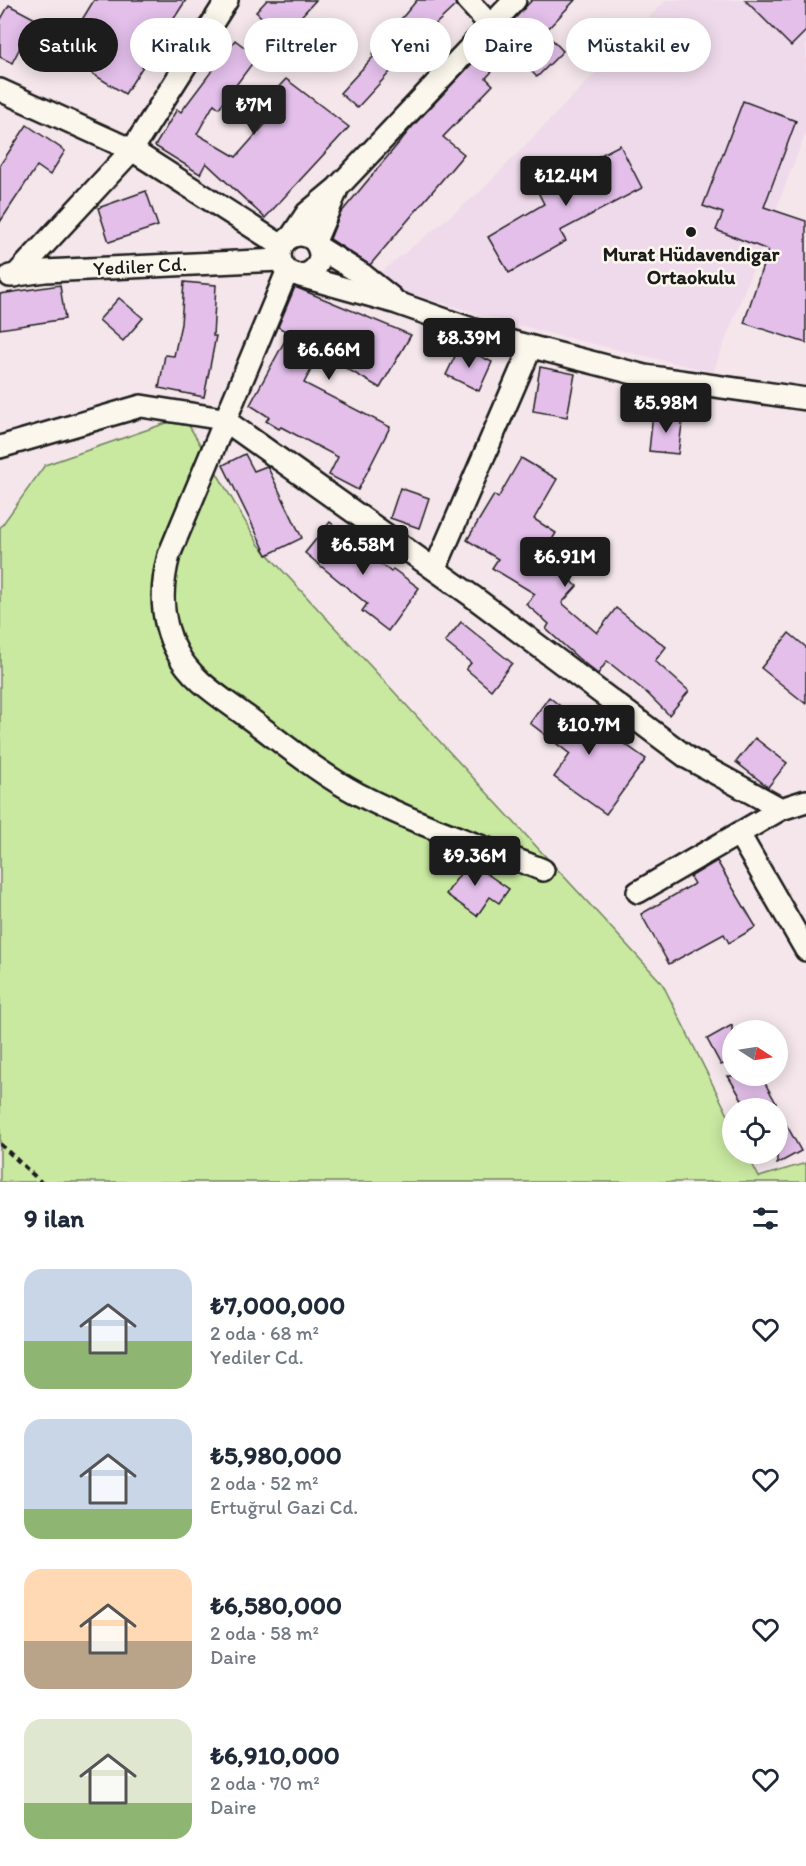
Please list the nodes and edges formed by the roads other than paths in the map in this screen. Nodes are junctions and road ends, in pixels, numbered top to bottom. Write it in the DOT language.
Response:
graph roads {
  1 [pos="227,0"];
  2 [pos="467,0"];
  3 [pos="515,0"];
  4 [pos="484,18"];
  5 [pos="498,18"];
  6 [pos="463,55"];
  7 [pos="0,90"];
  8 [pos="132,150"];
  9 [pos="337,188"];
  10 [pos="317,244"];
  11 [pos="288,258"];
  12 [pos="7,276"];
  13 [pos="397,303"];
  14 [pos="531,347"];
  15 [pos="806,399"];
  16 [pos="224,419"];
  17 [pos="0,447"];
  18 [pos="435,569"];
  19 [pos="806,801"];
  20 [pos="781,809"];
  21 [pos="739,834"];
  22 [pos="543,870"];
  23 [pos="638,892"];
  24 [pos="806,950"];
  1 -- 8 [label="street"];
  2 -- 4 [label="street"];
  3 -- 5 [label="street"];
  6 -- 9 [label="street"];
  7 -- 8 [label="street"];
  8 -- 11 [label="street"];
  8 -- 12 [label="street"];
  9 -- 10 [label="street"];
  9 -- 11 [label="street"];
  10 -- 11 [label="street"];
  10 -- 11 [label="street"];
  10 -- 13 [label="street"];
  11 -- 12 [label="street, Yediler Cd."];
  11 -- 13 [label="street"];
  11 -- 16 [label="street"];
  13 -- 14 [label="street"];
  14 -- 15 [label="street"];
  14 -- 18 [label="street"];
  16 -- 17 [label="street"];
  16 -- 18 [label="street"];
  16 -- 22 [label="street"];
  18 -- 20 [label="street"];
  19 -- 20 [label="street"];
  20 -- 21 [label="street"];
  21 -- 23 [label="street"];
  21 -- 24 [label="street"];
}
